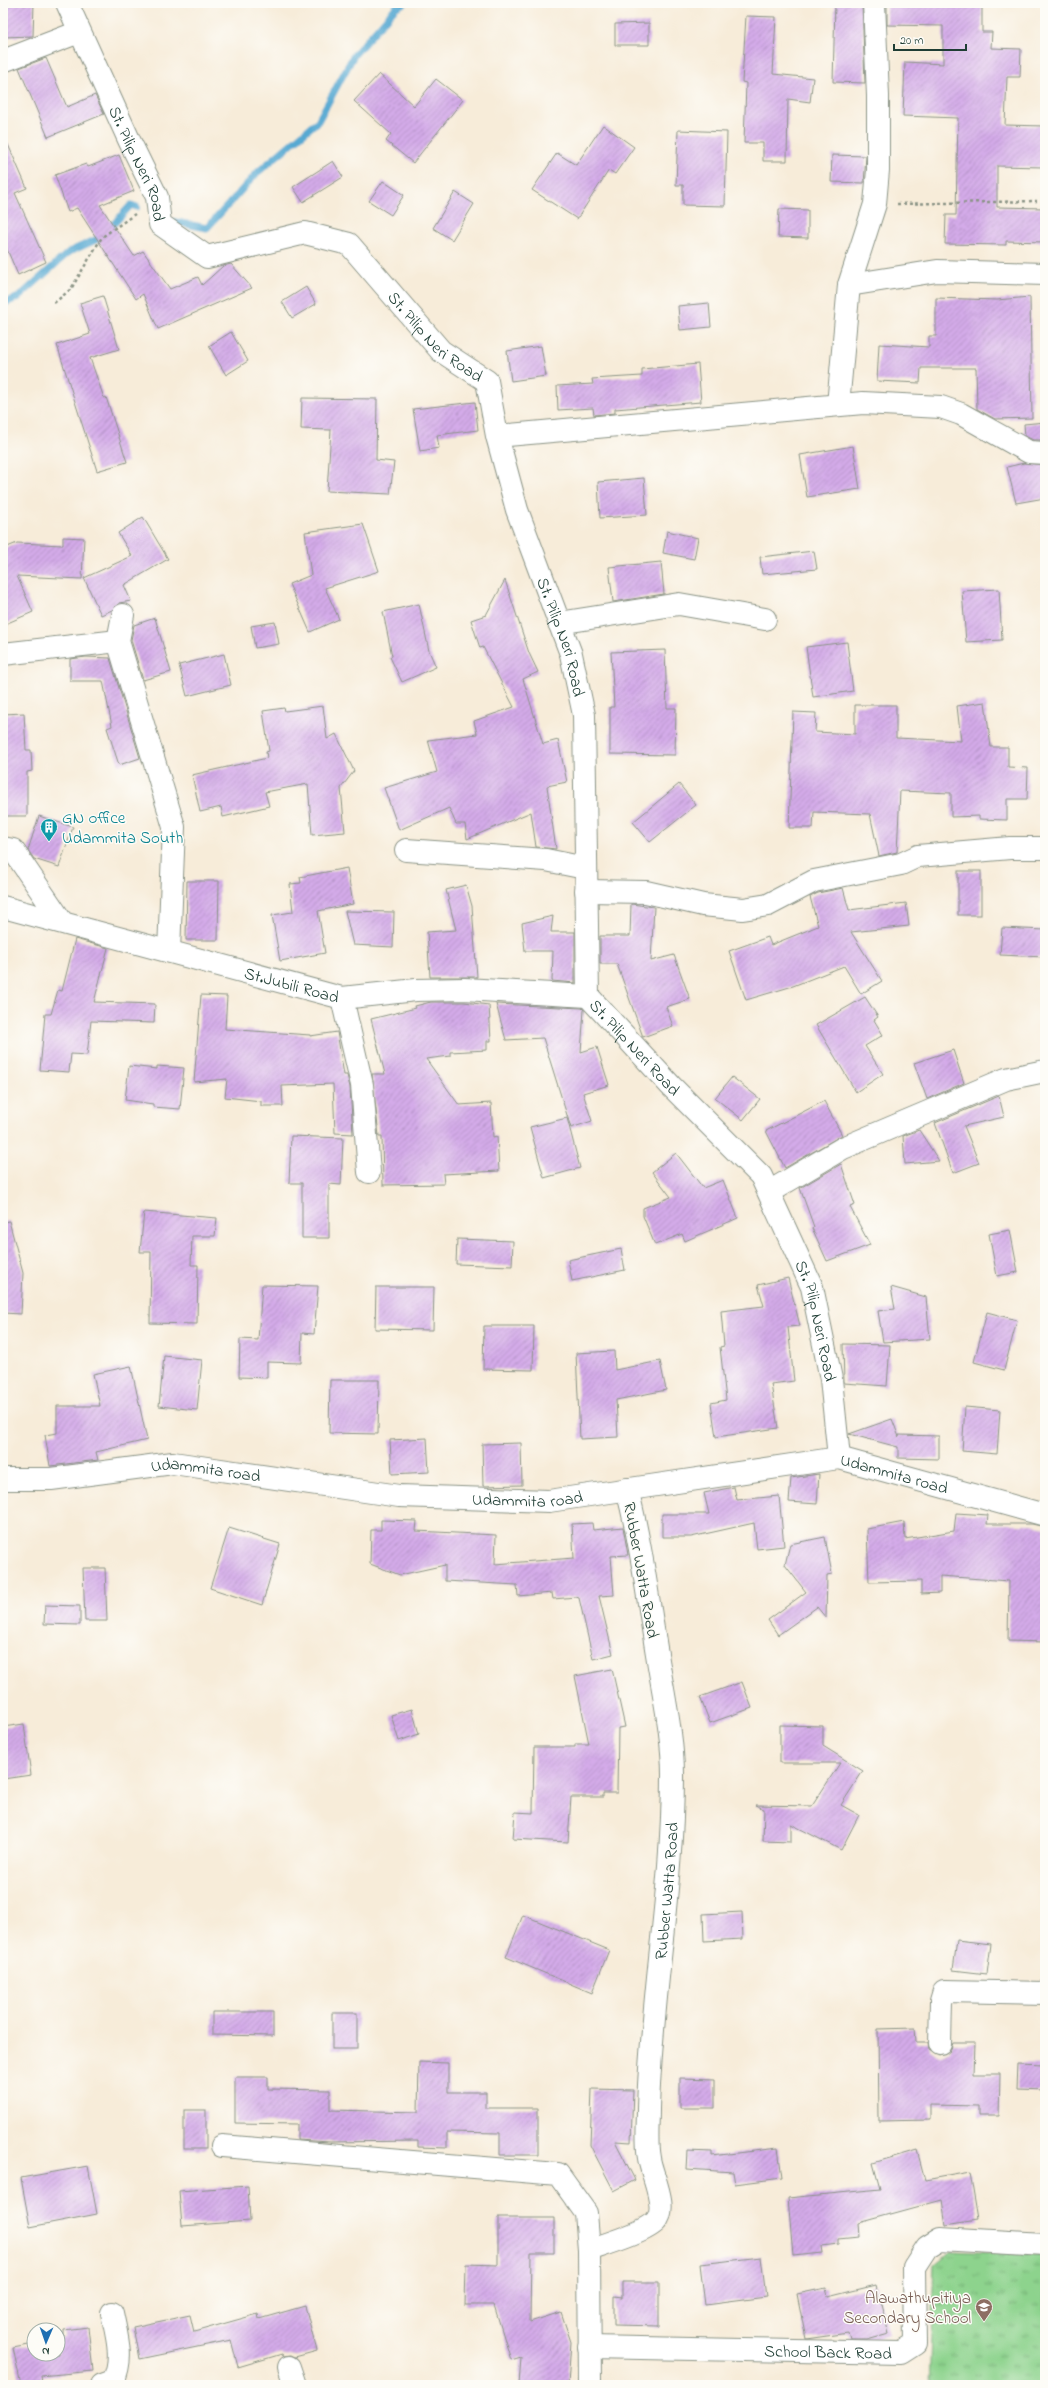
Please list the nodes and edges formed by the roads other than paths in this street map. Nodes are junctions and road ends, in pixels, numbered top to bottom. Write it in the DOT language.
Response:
graph roads {
  1 [pos="67,3"];
  2 [pos="874,3"];
  3 [pos="79,32"];
  4 [pos="3,61"];
  5 [pos="1045,274"];
  6 [pos="849,285"];
  7 [pos="838,405"];
  8 [pos="497,436"];
  9 [pos="1045,453"];
  10 [pos="123,615"];
  11 [pos="764,619"];
  12 [pos="559,623"];
  13 [pos="118,641"];
  14 [pos="3,654"];
  15 [pos="3,848"];
  16 [pos="1045,848"];
  17 [pos="406,850"];
  18 [pos="585,868"];
  19 [pos="586,891"];
  20 [pos="3,907"];
  21 [pos="62,922"];
  22 [pos="169,951"];
  23 [pos="588,996"];
  24 [pos="342,998"];
  25 [pos="1045,1071"];
  26 [pos="369,1172"];
  27 [pos="769,1192"];
  28 [pos="839,1458"];
  29 [pos="3,1479"];
  30 [pos="627,1489"];
  31 [pos="1045,1515"];
  32 [pos="1045,1993"];
  33 [pos="940,2044"];
  34 [pos="222,2146"];
  35 [pos="1045,2245"];
  36 [pos="589,2250"];
  37 [pos="112,2313"];
  38 [pos="589,2348"];
  39 [pos="102,2385"];
  40 [pos="590,2385"];
  1 -- 3 [label="street, St. Pilip Neri Road"];
  2 -- 6 [label="street"];
  3 -- 4 [label="street"];
  3 -- 8 [label="street, St. Pilip Neri Road"];
  5 -- 6 [label="street"];
  6 -- 7 [label="street"];
  7 -- 8 [label="street"];
  7 -- 9 [label="street"];
  8 -- 12 [label="street, St. Pilip Neri Road"];
  10 -- 13 [label="street"];
  11 -- 12 [label="street"];
  12 -- 18 [label="street, St. Pilip Neri Road"];
  13 -- 14 [label="street"];
  13 -- 22 [label="street"];
  15 -- 21 [label="street"];
  16 -- 19 [label="street"];
  17 -- 18 [label="street"];
  18 -- 19 [label="street, St. Pilip Neri Road"];
  19 -- 23 [label="street, St. Pilip Neri Road"];
  20 -- 21 [label="street, St.Jubili Road"];
  21 -- 22 [label="street, St.Jubili Road"];
  22 -- 24 [label="street, St.Jubili Road"];
  23 -- 24 [label="street, St.Jubili Road"];
  23 -- 27 [label="street, St. Pilip Neri Road"];
  24 -- 26 [label="street"];
  25 -- 27 [label="street"];
  27 -- 28 [label="street, St. Pilip Neri Road"];
  28 -- 30 [label="street, Udammita road"];
  28 -- 31 [label="street, Udammita road"];
  29 -- 30 [label="street, Udammita road"];
  30 -- 36 [label="street, Rubber Watta Road"];
  32 -- 33 [label="street"];
  34 -- 36 [label="street"];
  35 -- 38 [label="street, School Back Road"];
  36 -- 38 [label="street"];
  37 -- 39 [label="street"];
  38 -- 40 [label="street"];
}
